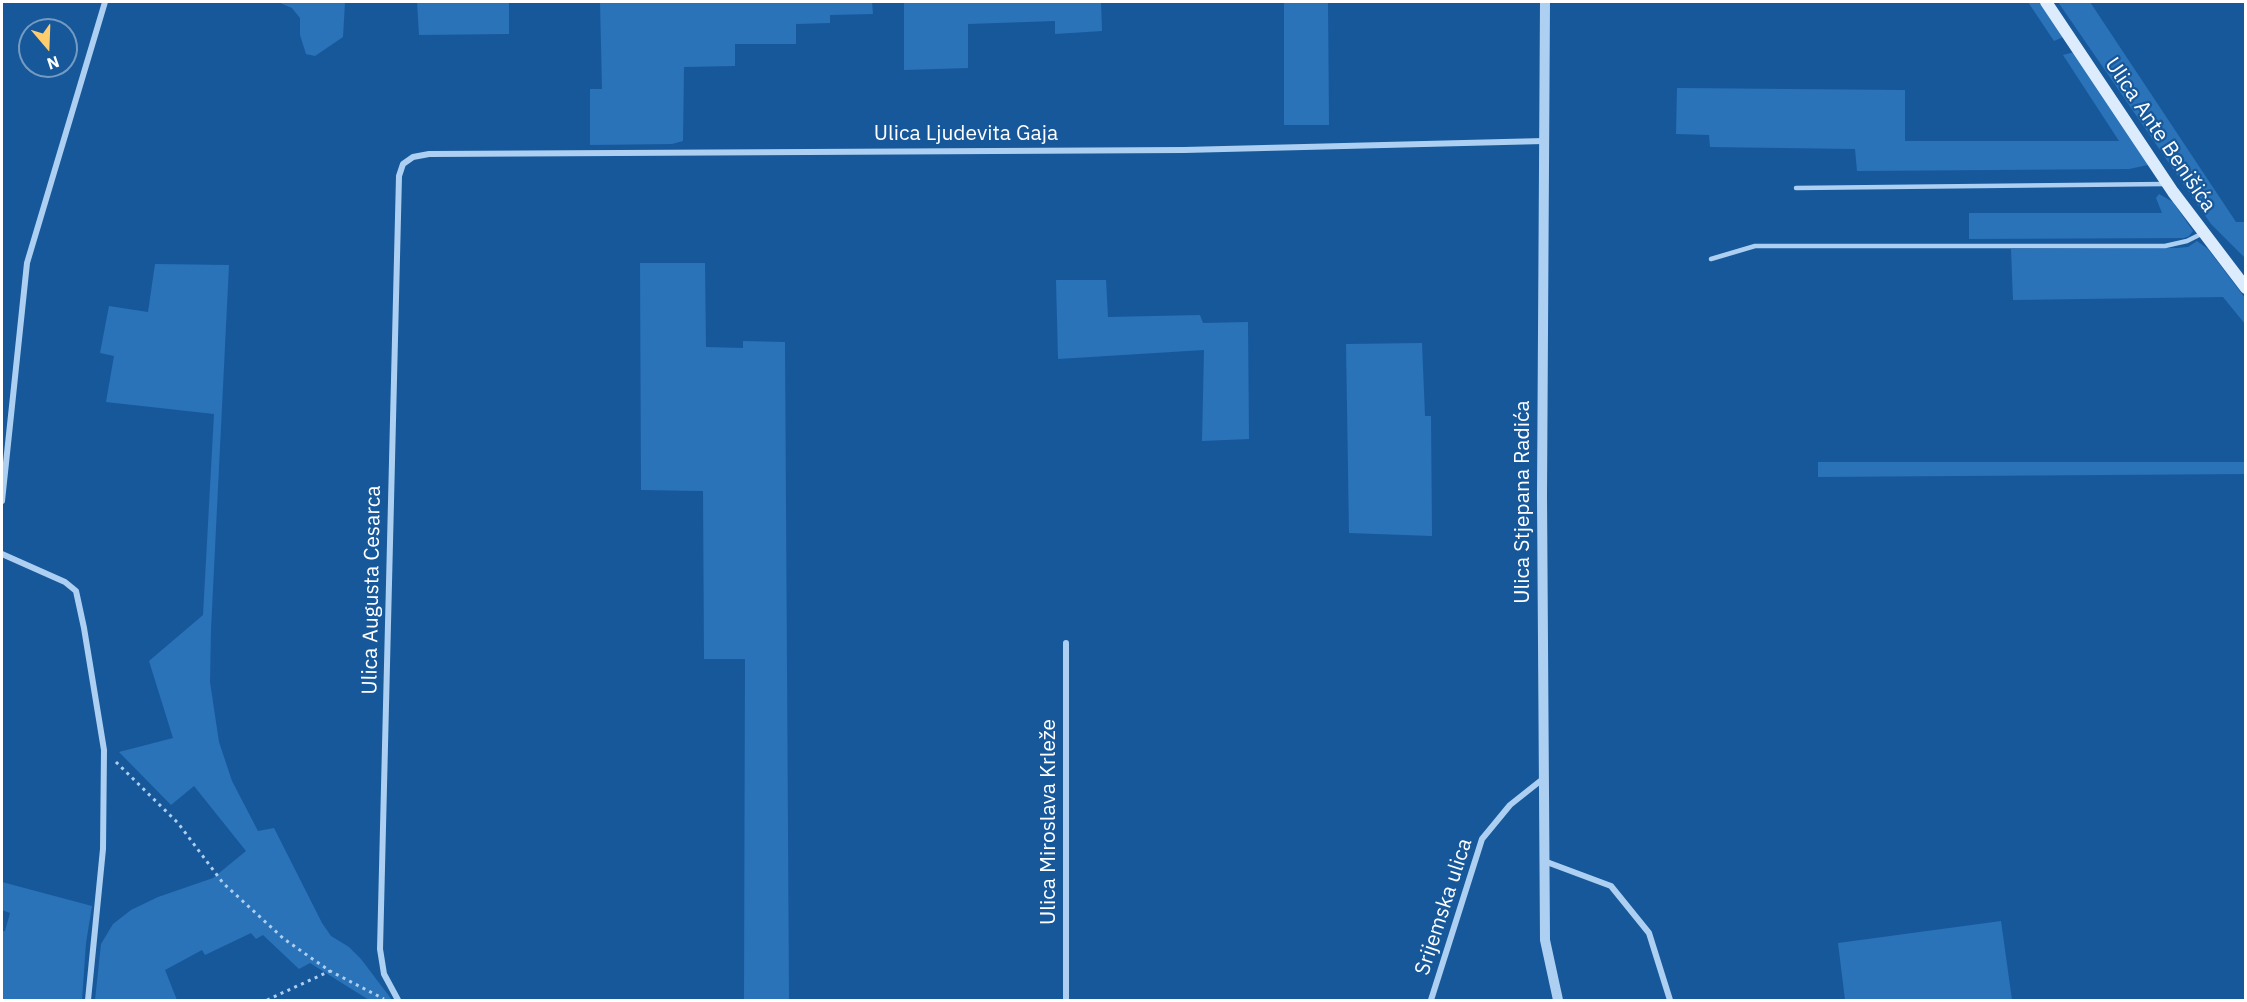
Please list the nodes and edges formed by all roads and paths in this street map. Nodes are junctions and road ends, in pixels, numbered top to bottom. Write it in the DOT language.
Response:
graph roads {
  1 [pos="105,2"];
  2 [pos="1545,2"];
  3 [pos="2046,2"];
  4 [pos="1544,141"];
  5 [pos="399,176"];
  6 [pos="2168,184"];
  7 [pos="1796,188"];
  8 [pos="2204,233"];
  9 [pos="1711,259"];
  10 [pos="2246,288"];
  11 [pos="2,501"];
  12 [pos="2,555"];
  13 [pos="1066,644"];
  14 [pos="104,750"];
  15 [pos="1545,777"];
  16 [pos="1545,861"];
  17 [pos="330,971"];
  18 [pos="88,1000"];
  19 [pos="267,1000"];
  20 [pos="389,1000"];
  21 [pos="398,1000"];
  22 [pos="1066,1000"];
  23 [pos="1431,1000"];
  24 [pos="1558,1000"];
  25 [pos="1670,1000"];
  1 -- 11 [label="street"];
  2 -- 4 [label="street, Ulica Stjepana Radića"];
  3 -- 6 [label="main road, Ulica Ante Benišića"];
  4 -- 5 [label="street, Ulica Ljudevita Gaja"];
  4 -- 15 [label="street, Ulica Stjepana Radića"];
  5 -- 21 [label="street, Ulica Augusta Cesarca"];
  6 -- 7 [label="lane"];
  6 -- 8 [label="main road, Ulica Ante Benišića"];
  8 -- 9 [label="lane"];
  8 -- 10 [label="main road, Ulica Ante Benišića"];
  12 -- 14 [label="street"];
  13 -- 22 [label="street, Ulica Miroslava Krleže"];
  14 -- 17 [label="path"];
  14 -- 18 [label="street"];
  15 -- 16 [label="street, Ulica Stjepana Radića"];
  15 -- 23 [label="street, Srijemska ulica"];
  16 -- 24 [label="street, Ulica Stjepana Radića"];
  16 -- 25 [label="street"];
  17 -- 19 [label="path"];
  17 -- 20 [label="path"];
}
